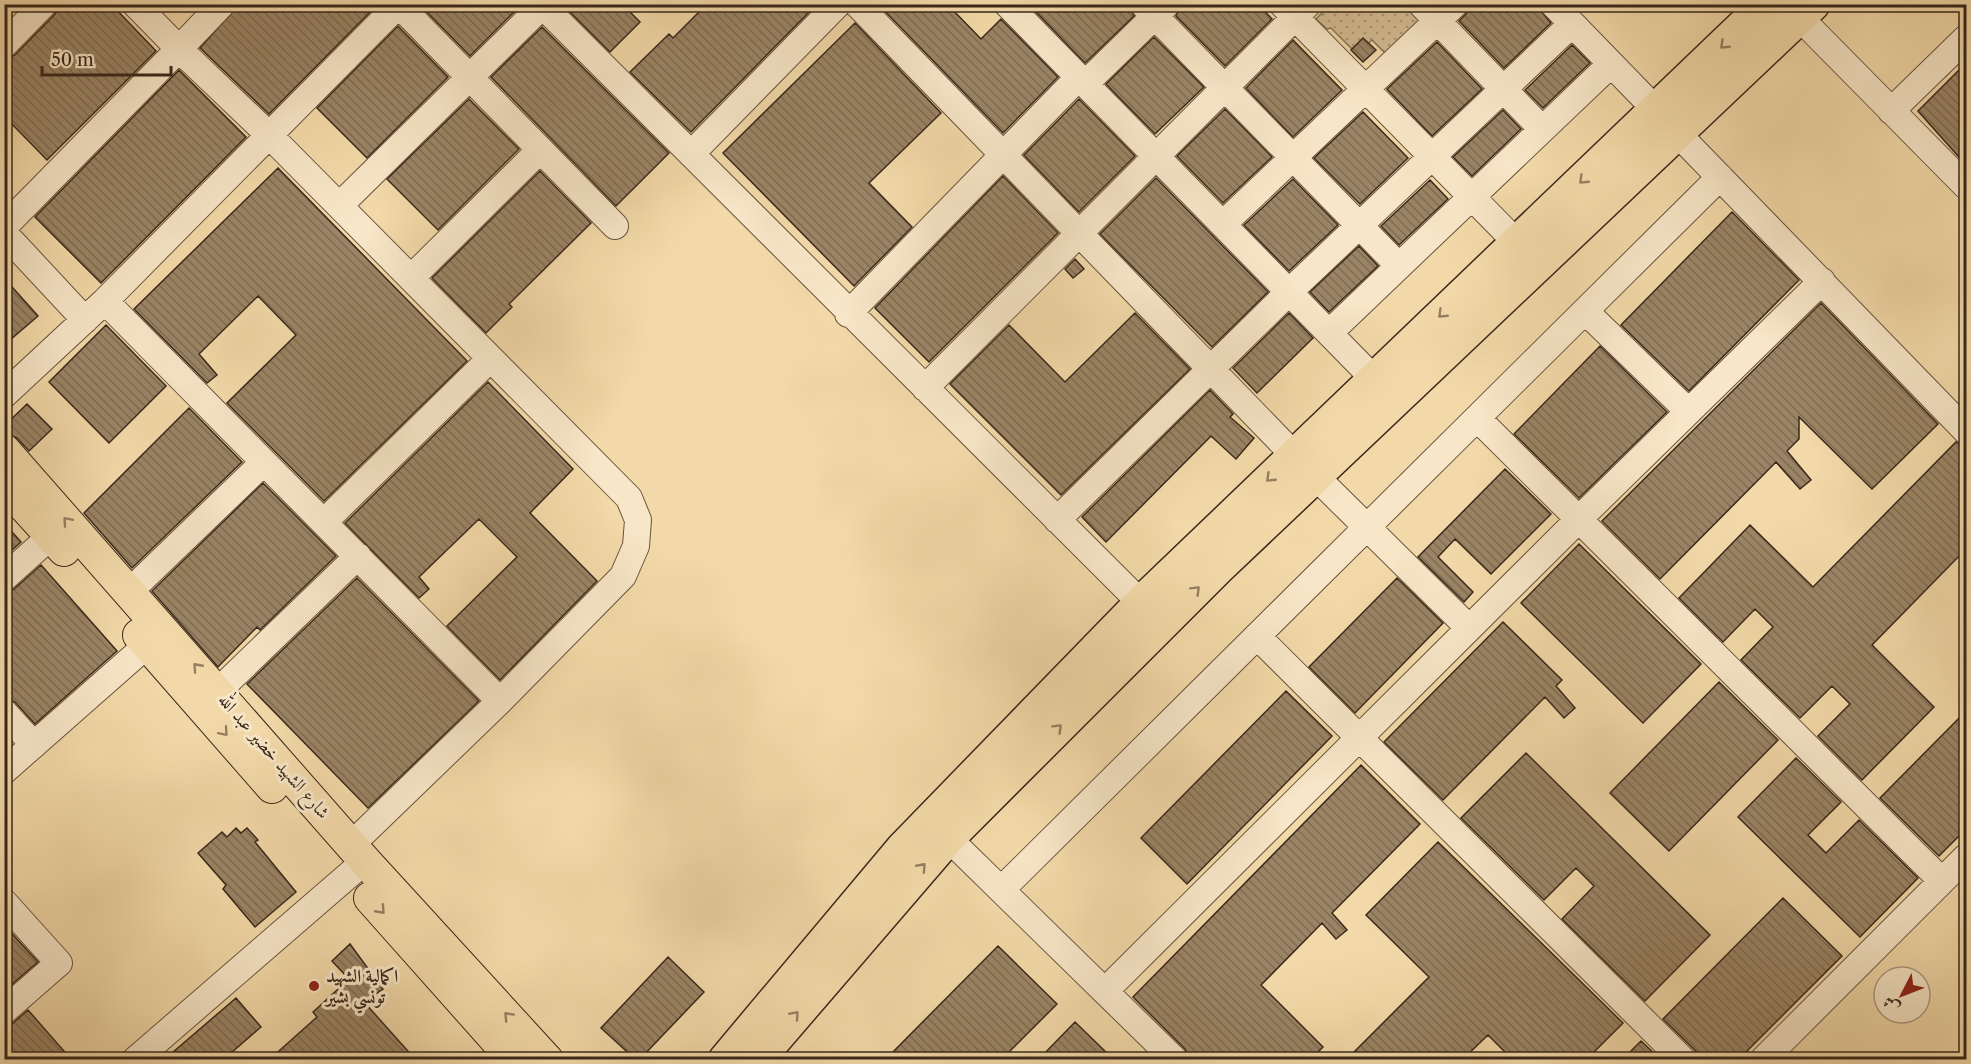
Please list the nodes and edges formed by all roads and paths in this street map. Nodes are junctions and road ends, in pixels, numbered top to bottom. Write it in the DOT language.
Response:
graph roads {
  1 [pos="44,4"];
  2 [pos="135,4"];
  3 [pos="222,4"];
  4 [pos="838,4"];
  5 [pos="857,4"];
  6 [pos="1553,4"];
  7 [pos="1766,4"];
  8 [pos="399,5"];
  9 [pos="543,5"];
  10 [pos="1017,8"];
  11 [pos="1155,8"];
  12 [pos="1295,9"];
  13 [pos="1438,10"];
  14 [pos="1806,11"];
  15 [pos="1572,24"];
  16 [pos="1966,38"];
  17 [pos="4,45"];
  18 [pos="179,49"];
  19 [pos="1611,64"];
  20 [pos="471,79"];
  21 [pos="1082,81"];
  22 [pos="1222,87"];
  23 [pos="1366,89"];
  24 [pos="1504,89"];
  25 [pos="1892,111"];
  26 [pos="1666,122"];
  27 [pos="1542,129"];
  28 [pos="270,136"];
  29 [pos="540,150"];
  30 [pos="691,154"];
  31 [pos="1002,155"];
  32 [pos="1155,155"];
  33 [pos="1432,157"];
  34 [pos="1292,158"];
  35 [pos="1720,177"];
  36 [pos="1966,186"];
  37 [pos="1470,196"];
  38 [pos="340,205"];
  39 [pos="1223,224"];
  40 [pos="615,226"];
  41 [pos="1359,226"];
  42 [pos="4,227"];
  43 [pos="4,233"];
  44 [pos="1079,235"];
  45 [pos="1517,243"];
  46 [pos="1398,265"];
  47 [pos="411,278"];
  48 [pos="1822,281"];
  49 [pos="1289,292"];
  50 [pos="105,301"];
  51 [pos="1585,311"];
  52 [pos="848,314"];
  53 [pos="85,320"];
  54 [pos="1329,333"];
  55 [pos="490,359"];
  56 [pos="1210,369"];
  57 [pos="1374,379"];
  58 [pos="925,388"];
  59 [pos="4,395"];
  60 [pos="1688,411"];
  61 [pos="1478,418"];
  62 [pos="1966,430"];
  63 [pos="4,450"];
  64 [pos="264,462"];
  65 [pos="1304,465"];
  66 [pos="4,484"];
  67 [pos="1580,518"];
  68 [pos="1057,520"];
  69 [pos="324,522"];
  70 [pos="1366,528"];
  71 [pos="51,536"];
  72 [pos="358,556"];
  73 [pos="4,578"];
  74 [pos="129,592"];
  75 [pos="1141,603"];
  76 [pos="1469,628"];
  77 [pos="1257,636"];
  78 [pos="147,645"];
  79 [pos="218,691"];
  80 [pos="500,700"];
  81 [pos="4,712"];
  82 [pos="1359,736"];
  83 [pos="34,746"];
  84 [pos="4,771"];
  85 [pos="948,838"];
  86 [pos="1966,856"];
  87 [pos="355,860"];
  88 [pos="1942,881"];
  89 [pos="1002,889"];
  90 [pos="4,902"];
  91 [pos="1106,990"];
  92 [pos="4,1011"];
  93 [pos="135,1059"];
  94 [pos="514,1059"];
  95 [pos="548,1059"];
  96 [pos="725,1059"];
  97 [pos="757,1059"];
  98 [pos="1175,1059"];
  99 [pos="1683,1059"];
  100 [pos="1763,1059"];
  1 -- 17 [label="street"];
  2 -- 18 [label="street"];
  3 -- 18 [label="street"];
  4 -- 30 [label="street"];
  5 -- 31 [label="street"];
  6 -- 15 [label="street"];
  7 -- 26 [label="highway, one-way"];
  8 -- 20 [label="street"];
  8 -- 28 [label="street"];
  9 -- 20 [label="street"];
  9 -- 30 [label="street"];
  10 -- 21 [label="street"];
  11 -- 21 [label="street"];
  11 -- 22 [label="street"];
  12 -- 22 [label="street"];
  12 -- 23 [label="street"];
  13 -- 23 [label="street"];
  13 -- 24 [label="street"];
  14 -- 25 [label="street"];
  14 -- 26 [label="highway"];
  15 -- 19 [label="street"];
  15 -- 24 [label="street"];
  16 -- 25 [label="street"];
  18 -- 28 [label="street"];
  18 -- 42 [label="street"];
  19 -- 26 [label="street"];
  19 -- 27 [label="street"];
  20 -- 29 [label="street"];
  20 -- 38 [label="street"];
  21 -- 31 [label="street"];
  21 -- 32 [label="street"];
  22 -- 32 [label="street"];
  22 -- 34 [label="street"];
  23 -- 33 [label="street"];
  23 -- 34 [label="street"];
  24 -- 27 [label="street"];
  24 -- 33 [label="street"];
  25 -- 36 [label="street"];
  26 -- 35 [label="street"];
  26 -- 45 [label="highway, one-way"];
  26 -- 65 [label="highway"];
  27 -- 37 [label="street"];
  28 -- 38 [label="street"];
  28 -- 50 [label="street"];
  29 -- 40 [label="street"];
  29 -- 47 [label="street"];
  30 -- 52 [label="street"];
  31 -- 44 [label="street"];
  31 -- 52 [label="street"];
  32 -- 39 [label="street"];
  32 -- 44 [label="street"];
  33 -- 37 [label="street"];
  33 -- 41 [label="street"];
  34 -- 39 [label="street"];
  34 -- 41 [label="street"];
  35 -- 48 [label="street"];
  35 -- 51 [label="street"];
  37 -- 45 [label="street"];
  37 -- 46 [label="street"];
  38 -- 47 [label="street"];
  39 -- 49 [label="street"];
  41 -- 46 [label="street"];
  41 -- 49 [label="street"];
  43 -- 53 [label="street"];
  44 -- 56 [label="street"];
  44 -- 58 [label="street"];
  45 -- 57 [label="highway, one-way"];
  46 -- 54 [label="street"];
  47 -- 55 [label="street"];
  48 -- 60 [label="street"];
  48 -- 62 [label="street"];
  49 -- 54 [label="street"];
  49 -- 56 [label="street"];
  50 -- 53 [label="street"];
  50 -- 64 [label="street"];
  51 -- 60 [label="street"];
  51 -- 61 [label="street"];
  52 -- 58 [label="street"];
  53 -- 59 [label="street"];
  54 -- 57 [label="street"];
  55 -- 69 [label="street"];
  55 -- 80 [label="street"];
  56 -- 65 [label="street"];
  56 -- 68 [label="street"];
  57 -- 65 [label="highway"];
  58 -- 68 [label="street"];
  60 -- 67 [label="street"];
  61 -- 67 [label="street"];
  61 -- 70 [label="street"];
  74 -- 63 [label="main road, شارع الشهيد خضير عبد الله, one-way"];
  64 -- 69 [label="street"];
  64 -- 74 [label="street"];
  65 -- 70 [label="street"];
  65 -- 75 [label="highway, one-way"];
  85 -- 65 [label="highway, one-way"];
  66 -- 71 [label="main road, شارع الشهيد خضير عبد الله"];
  67 -- 76 [label="street"];
  67 -- 88 [label="street"];
  68 -- 75 [label="street"];
  69 -- 72 [label="street"];
  70 -- 76 [label="street"];
  70 -- 77 [label="street"];
  71 -- 73 [label="street"];
  71 -- 78 [label="main road, شارع الشهيد خضير عبد الله"];
  72 -- 79 [label="street"];
  72 -- 80 [label="street"];
  79 -- 74 [label="main road, شارع الشهيد خضير عبد الله, one-way"];
  75 -- 96 [label="highway"];
  76 -- 82 [label="street"];
  77 -- 82 [label="street"];
  77 -- 89 [label="street"];
  78 -- 83 [label="street"];
  78 -- 87 [label="main road, شارع الشهيد خضير عبد الله, one-way"];
  79 -- 87 [label="main road, شارع الشهيد خضير عبد الله"];
  80 -- 87 [label="street"];
  81 -- 83 [label="street"];
  82 -- 91 [label="street"];
  82 -- 99 [label="street"];
  83 -- 84 [label="street"];
  85 -- 89 [label="street"];
  97 -- 85 [label="highway, one-way"];
  86 -- 88 [label="street"];
  87 -- 93 [label="street"];
  87 -- 94 [label="main road, شارع الشهيد خضير عبد الله, one-way"];
  95 -- 87 [label="main road, شارع الشهيد خضير عبد الله, one-way"];
  88 -- 100 [label="street"];
  89 -- 91 [label="street"];
  90 -- 92 [label="street"];
  91 -- 98 [label="street"];
}
